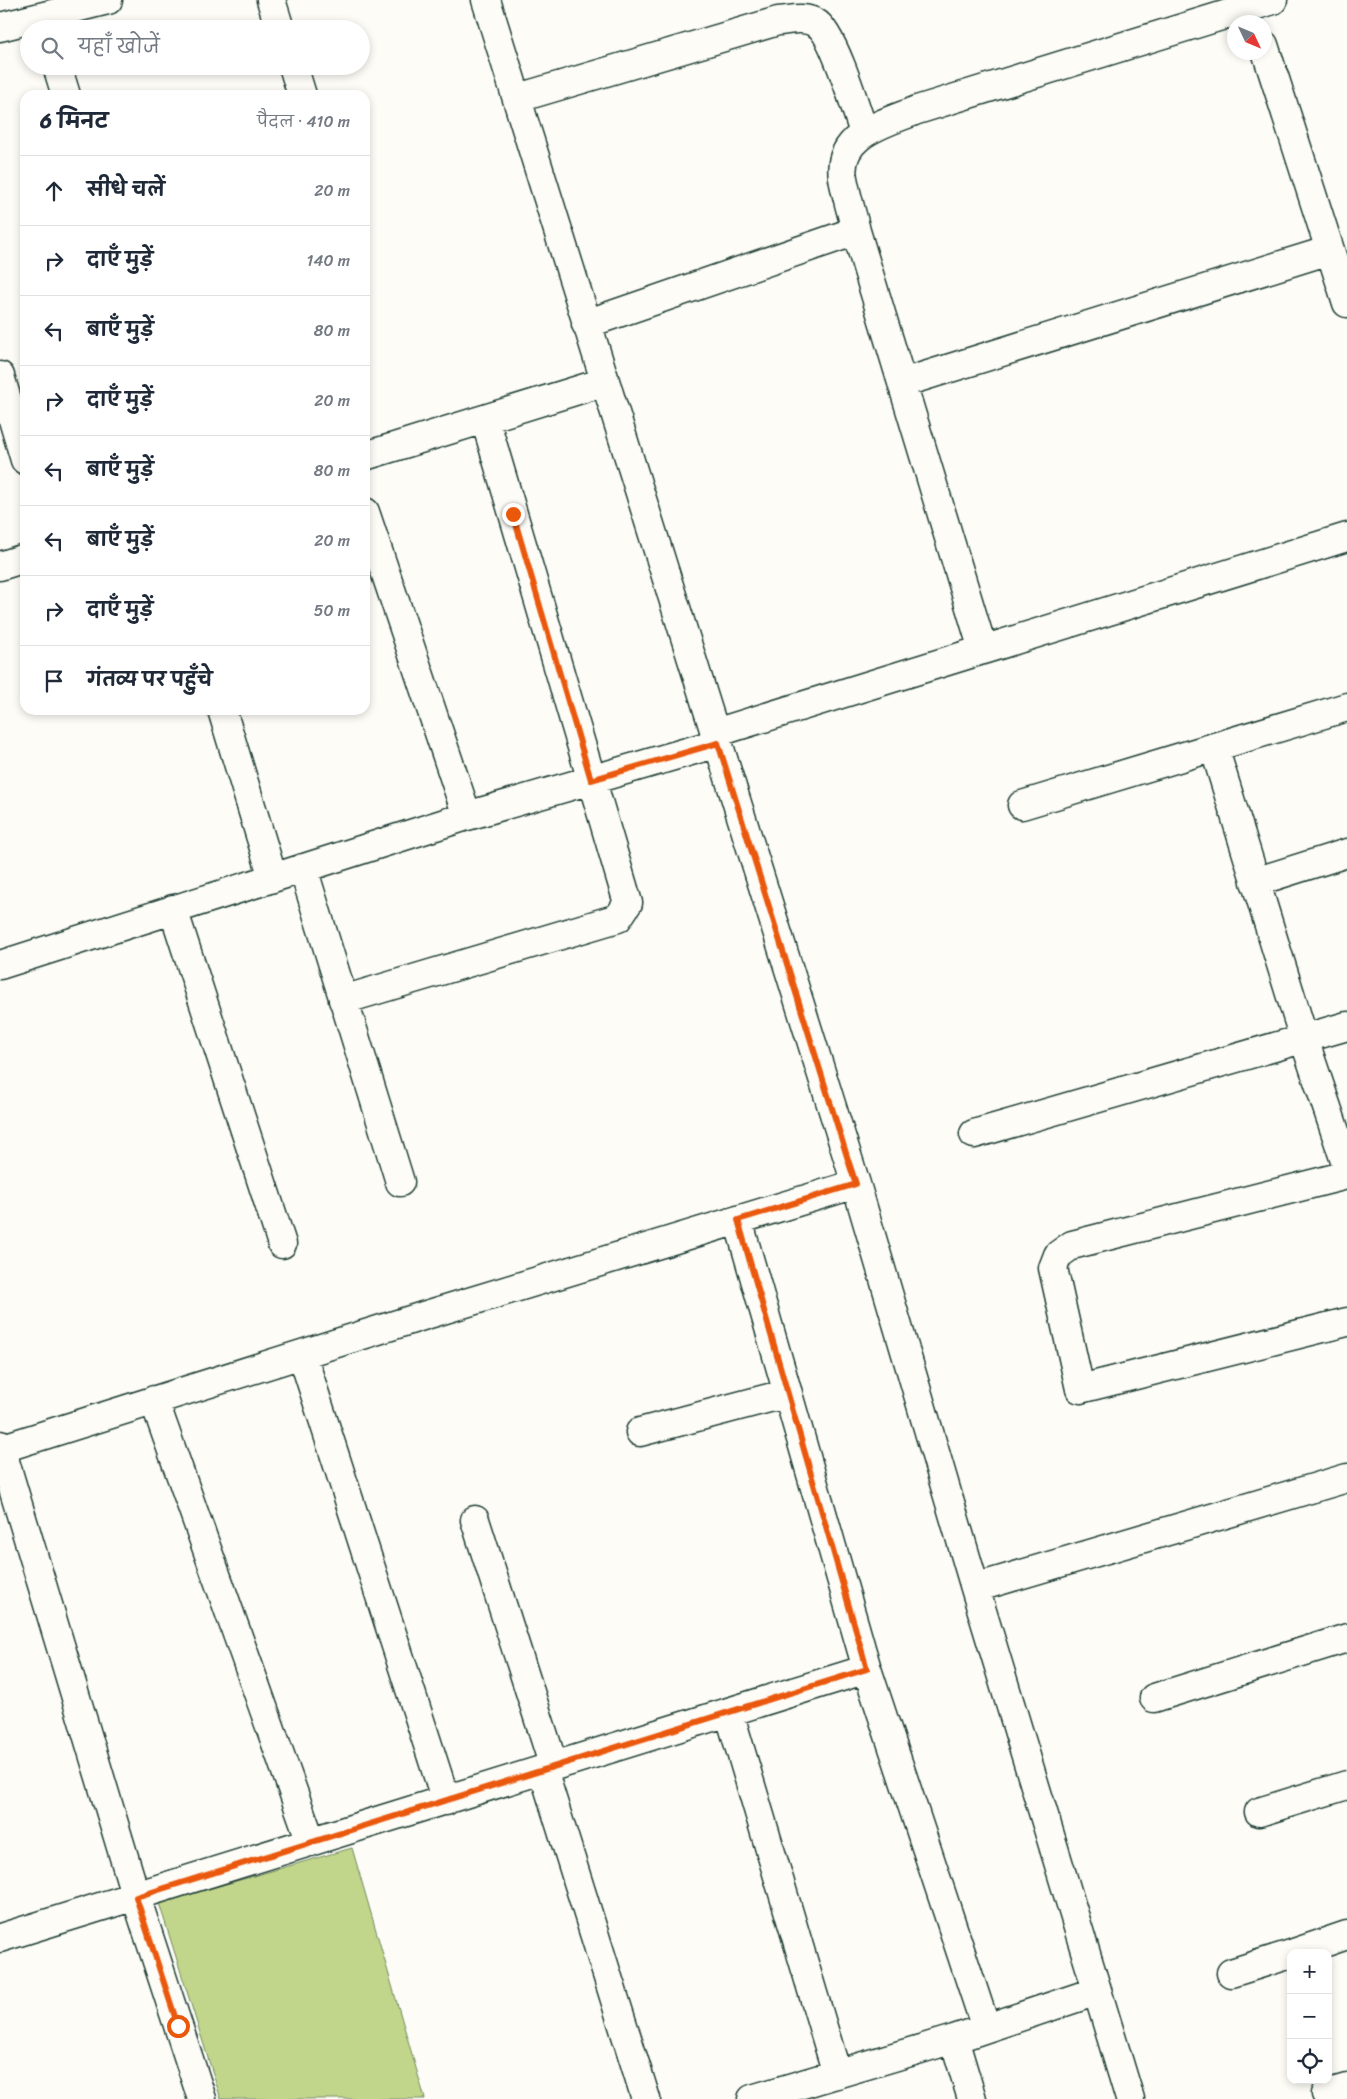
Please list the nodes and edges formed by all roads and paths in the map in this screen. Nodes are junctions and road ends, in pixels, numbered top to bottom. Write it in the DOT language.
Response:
graph roads {
  1 [pos="108,0"];
  2 [pos="271,0"];
  3 [pos="486,0"];
  4 [pos="1261,10"];
  5 [pos="52,20"];
  6 [pos="277,20"];
  7 [pos="20,25"];
  8 [pos="0,27"];
  9 [pos="1269,60"];
  10 [pos="60,75"];
  11 [pos="296,75"];
  12 [pos="64,90"];
  13 [pos="300,90"];
  14 [pos="518,98"];
  15 [pos="864,133"];
  16 [pos="856,231"];
  17 [pos="1330,250"];
  18 [pos="1347,303"];
  19 [pos="586,324"];
  20 [pos="0,376"];
  21 [pos="604,382"];
  22 [pos="902,383"];
  23 [pos="485,419"];
  24 [pos="20,443"];
  25 [pos="370,454"];
  26 [pos="370,527"];
  27 [pos="1347,537"];
  28 [pos="20,560"];
  29 [pos="0,566"];
  30 [pos="983,650"];
  31 [pos="1347,707"];
  32 [pos="223,715"];
  33 [pos="716,738"];
  34 [pos="1214,748"];
  35 [pos="591,780"];
  36 [pos="1022,805"];
  37 [pos="467,816"];
  38 [pos="1347,853"];
  39 [pos="303,868"];
  40 [pos="272,878"];
  41 [pos="1255,882"];
  42 [pos="173,909"];
  43 [pos="0,965"];
  44 [pos="343,1000"];
  45 [pos="1347,1026"];
  46 [pos="1304,1039"];
  47 [pos="974,1134"];
  48 [pos="1347,1167"];
  49 [pos="1347,1175"];
  50 [pos="400,1182"];
  51 [pos="856,1184"];
  52 [pos="738,1220"];
  53 [pos="282,1244"];
  54 [pos="1347,1322"];
  55 [pos="302,1354"];
  56 [pos="788,1393"];
  57 [pos="154,1400"];
  58 [pos="640,1432"];
  59 [pos="0,1447"];
  60 [pos="1347,1478"];
  61 [pos="475,1520"];
  62 [pos="975,1588"];
  63 [pos="1347,1638"];
  64 [pos="867,1669"];
  65 [pos="1154,1698"];
  66 [pos="729,1712"];
  67 [pos="548,1769"];
  68 [pos="1347,1785"];
  69 [pos="446,1801"];
  70 [pos="1259,1812"];
  71 [pos="311,1842"];
  72 [pos="136,1897"];
  73 [pos="1347,1935"];
  74 [pos="0,1938"];
  75 [pos="1304,1949"];
  76 [pos="1287,1955"];
  77 [pos="1231,1973"];
  78 [pos="1097,1991"];
  79 [pos="986,2028"];
  80 [pos="954,2039"];
  81 [pos="837,2074"];
  82 [pos="202,2099"];
  83 [pos="646,2099"];
  84 [pos="752,2099"];
  85 [pos="972,2099"];
  86 [pos="1130,2099"];
  1 -- 5 [label="street"];
  2 -- 6 [label="street"];
  3 -- 14 [label="street"];
  4 -- 15 [label="street"];
  7 -- 8 [label="street"];
  9 -- 17 [label="street"];
  10 -- 12 [label="street"];
  11 -- 13 [label="street"];
  14 -- 15 [label="street"];
  14 -- 19 [label="street"];
  15 -- 16 [label="street"];
  16 -- 19 [label="street"];
  16 -- 22 [label="street"];
  17 -- 18 [label="street"];
  17 -- 22 [label="street"];
  19 -- 21 [label="street"];
  20 -- 24 [label="street"];
  21 -- 23 [label="street"];
  21 -- 33 [label="street"];
  22 -- 30 [label="street"];
  23 -- 25 [label="street"];
  23 -- 35 [label="street"];
  26 -- 37 [label="street"];
  27 -- 30 [label="street"];
  28 -- 29 [label="street"];
  30 -- 33 [label="street"];
  31 -- 34 [label="street"];
  32 -- 40 [label="street"];
  33 -- 35 [label="street"];
  33 -- 51 [label="street"];
  34 -- 36 [label="street"];
  34 -- 41 [label="street"];
  35 -- 37 [label="street"];
  35 -- 44 [label="street"];
  37 -- 39 [label="street"];
  38 -- 41 [label="street"];
  39 -- 40 [label="street"];
  39 -- 44 [label="street"];
  40 -- 42 [label="street"];
  41 -- 46 [label="street"];
  42 -- 43 [label="street"];
  42 -- 53 [label="street"];
  44 -- 50 [label="street"];
  45 -- 46 [label="street"];
  46 -- 47 [label="street"];
  46 -- 48 [label="street"];
  49 -- 54 [label="street"];
  51 -- 52 [label="street"];
  51 -- 62 [label="street"];
  52 -- 55 [label="street"];
  52 -- 56 [label="street"];
  55 -- 57 [label="street"];
  55 -- 69 [label="street"];
  56 -- 58 [label="street"];
  56 -- 64 [label="street"];
  57 -- 59 [label="street"];
  57 -- 71 [label="street"];
  59 -- 72 [label="street"];
  60 -- 62 [label="street"];
  61 -- 67 [label="street"];
  62 -- 78 [label="street"];
  63 -- 65 [label="street"];
  64 -- 66 [label="street"];
  64 -- 79 [label="street"];
  66 -- 67 [label="street"];
  66 -- 81 [label="street"];
  67 -- 69 [label="street"];
  67 -- 83 [label="street"];
  68 -- 70 [label="street"];
  69 -- 71 [label="street"];
  71 -- 72 [label="street"];
  72 -- 74 [label="street"];
  72 -- 82 [label="street"];
  73 -- 75 [label="street"];
  76 -- 77 [label="street"];
  78 -- 79 [label="street"];
  78 -- 86 [label="street"];
  79 -- 80 [label="street"];
  80 -- 81 [label="street"];
  80 -- 85 [label="street"];
  81 -- 84 [label="street"];
}
